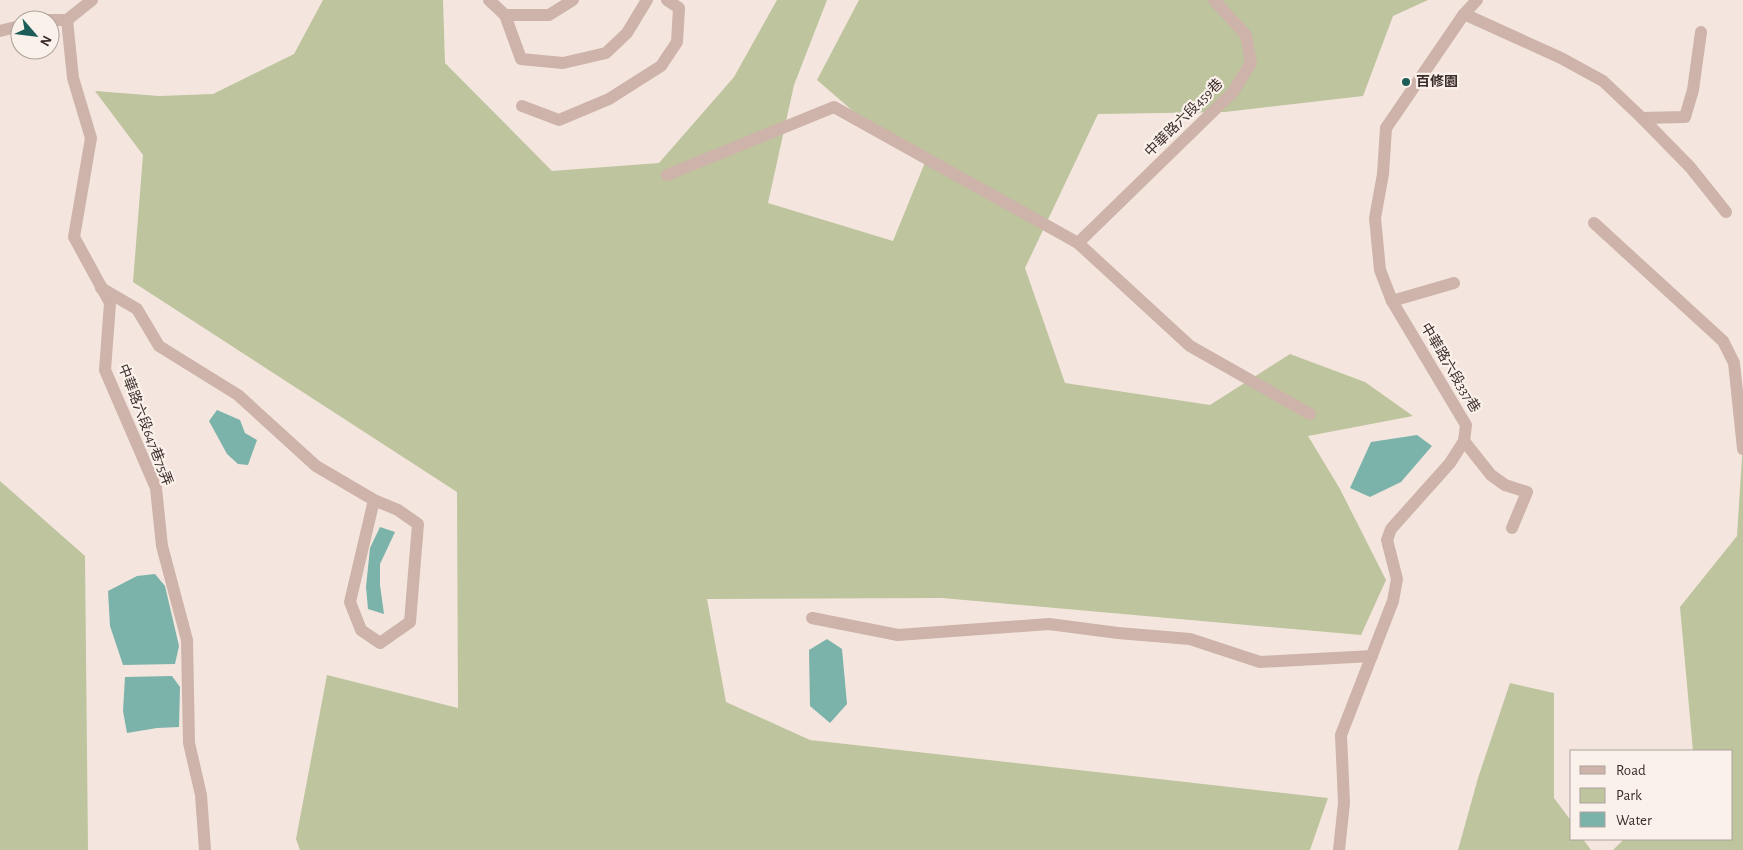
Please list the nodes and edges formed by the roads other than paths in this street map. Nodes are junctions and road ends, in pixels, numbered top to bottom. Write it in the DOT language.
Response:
graph roads {
  1 [pos="92,0"];
  2 [pos="489,0"];
  3 [pos="573,0"];
  4 [pos="647,0"];
  5 [pos="667,0"];
  6 [pos="1214,0"];
  7 [pos="1476,0"];
  8 [pos="1464,14"];
  9 [pos="505,15"];
  10 [pos="60,20"];
  11 [pos="67,20"];
  12 [pos="1701,32"];
  13 [pos="522,106"];
  14 [pos="1642,118"];
  15 [pos="667,175"];
  16 [pos="1726,212"];
  17 [pos="1594,224"];
  18 [pos="1078,243"];
  19 [pos="1454,283"];
  20 [pos="101,288"];
  21 [pos="1392,301"];
  22 [pos="1310,414"];
  23 [pos="1464,441"];
  24 [pos="1743,449"];
  25 [pos="374,500"];
  26 [pos="1512,528"];
  27 [pos="812,618"];
  28 [pos="1372,656"];
  29 [pos="206,850"];
  30 [pos="1338,850"];
  1 -- 11 [label="street"];
  2 -- 9 [label="street"];
  3 -- 9 [label="street"];
  4 -- 9 [label="street"];
  5 -- 13 [label="street"];
  6 -- 18 [label="street, 中華路六段459巷"];
  7 -- 8 [label="street, 中華路六段337巷"];
  8 -- 14 [label="street"];
  8 -- 21 [label="street, 中華路六段337巷"];
  10 -- 11 [label="street"];
  11 -- 20 [label="street, 中華路六段647巷75弄"];
  12 -- 14 [label="street"];
  14 -- 16 [label="street"];
  15 -- 18 [label="street"];
  17 -- 24 [label="street"];
  18 -- 22 [label="street"];
  19 -- 21 [label="street"];
  20 -- 25 [label="street"];
  20 -- 29 [label="street, 中華路六段647巷75弄"];
  21 -- 23 [label="street, 中華路六段337巷"];
  23 -- 26 [label="street"];
  23 -- 28 [label="street"];
  25 -- 25 [label="street"];
  27 -- 28 [label="street"];
  28 -- 30 [label="street"];
}
